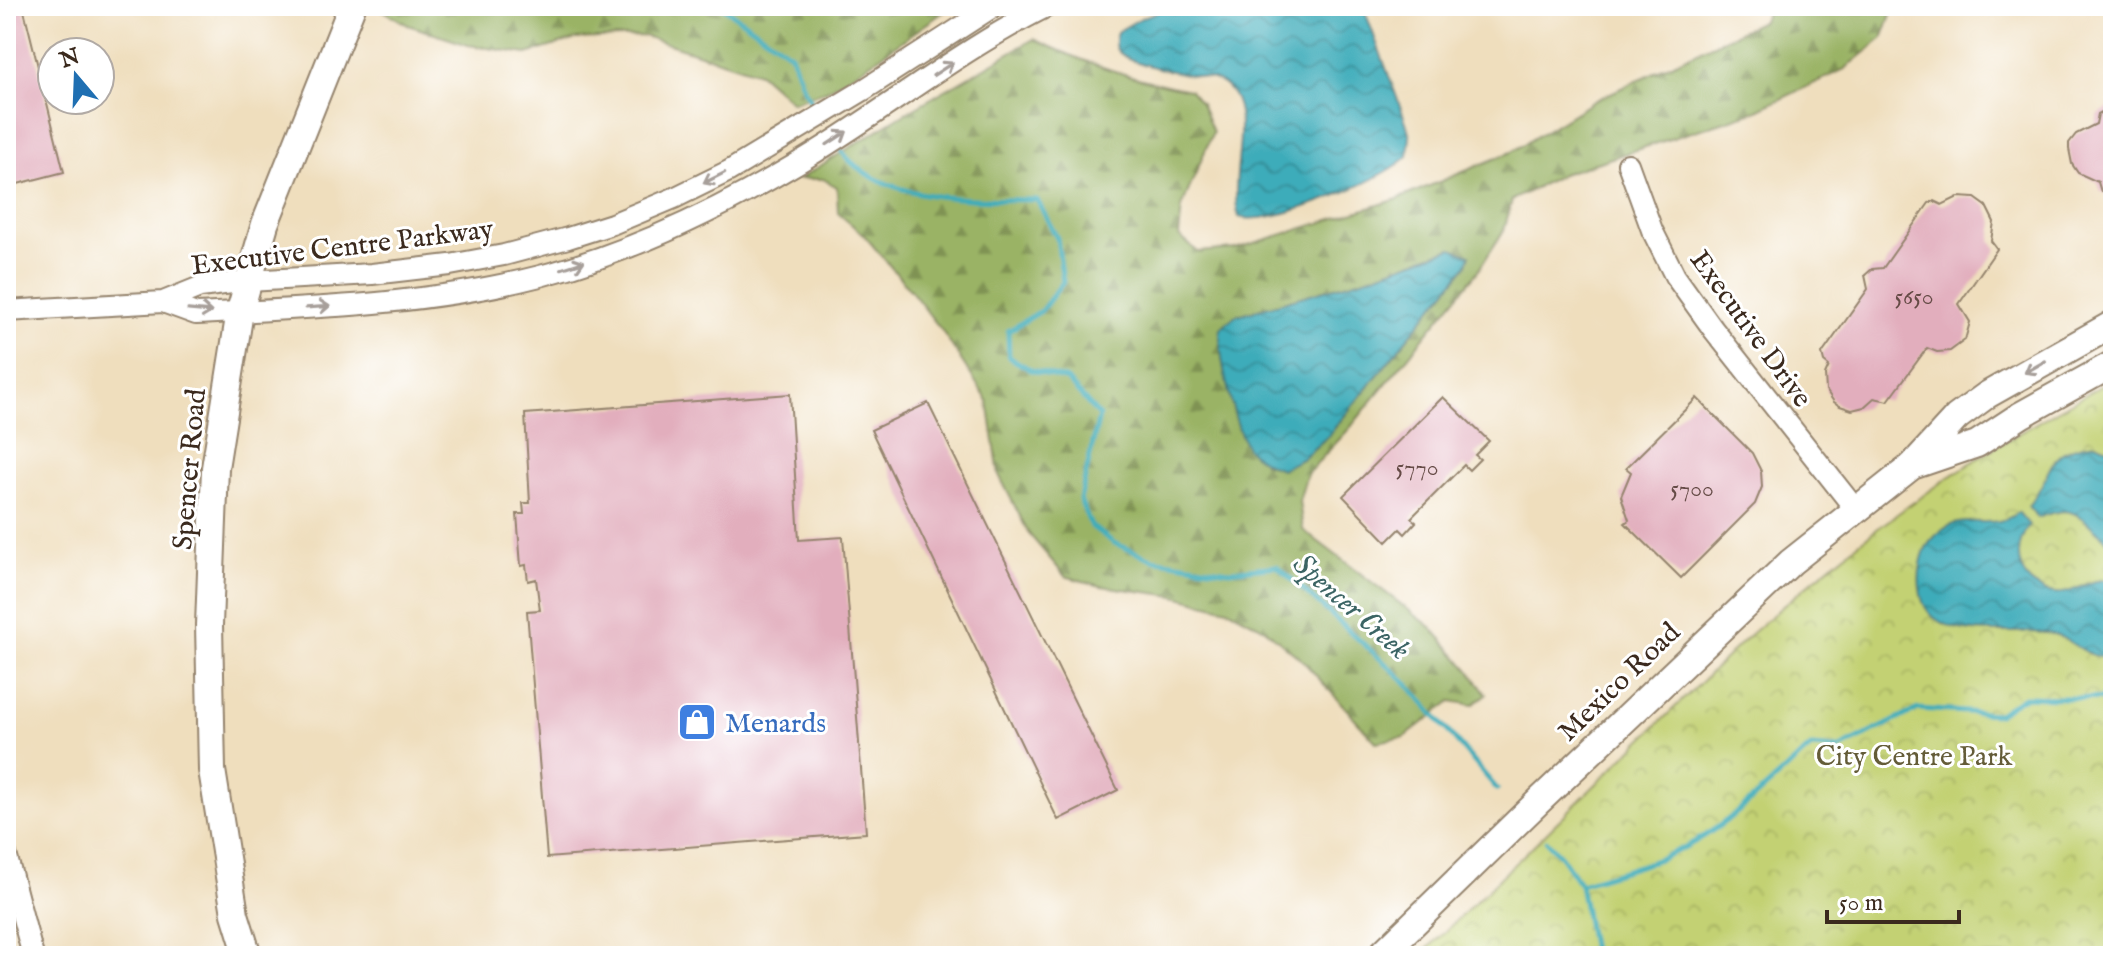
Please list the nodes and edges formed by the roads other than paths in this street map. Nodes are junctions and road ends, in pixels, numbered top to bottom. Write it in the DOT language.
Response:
graph roads {
  1 [pos="352,6"];
  2 [pos="994,6"];
  3 [pos="1048,6"];
  4 [pos="1628,164"];
  5 [pos="248,281"];
  6 [pos="163,302"];
  7 [pos="6,311"];
  8 [pos="240,311"];
  9 [pos="2113,324"];
  10 [pos="2113,364"];
  11 [pos="1912,466"];
  12 [pos="1856,510"];
  13 [pos="6,854"];
  14 [pos="33,956"];
  15 [pos="248,956"];
  16 [pos="1380,956"];
  1 -- 5 [label="main road, Spencer Road"];
  2 -- 5 [label="street, Executive Centre Parkway, one-way"];
  8 -- 3 [label="street, Executive Centre Parkway, one-way"];
  4 -- 12 [label="street, Executive Drive"];
  5 -- 6 [label="street, Executive Centre Parkway"];
  5 -- 8 [label="main road, Spencer Road"];
  6 -- 7 [label="street, Executive Centre Parkway"];
  6 -- 8 [label="street, Executive Centre Parkway, one-way"];
  8 -- 15 [label="main road, Spencer Road"];
  9 -- 11 [label="main road, Mexico Road, one-way"];
  10 -- 11 [label="main road, Mexico Road"];
  11 -- 12 [label="main road, Mexico Road"];
  12 -- 16 [label="main road, Mexico Road"];
  13 -- 14 [label="street"];
}
